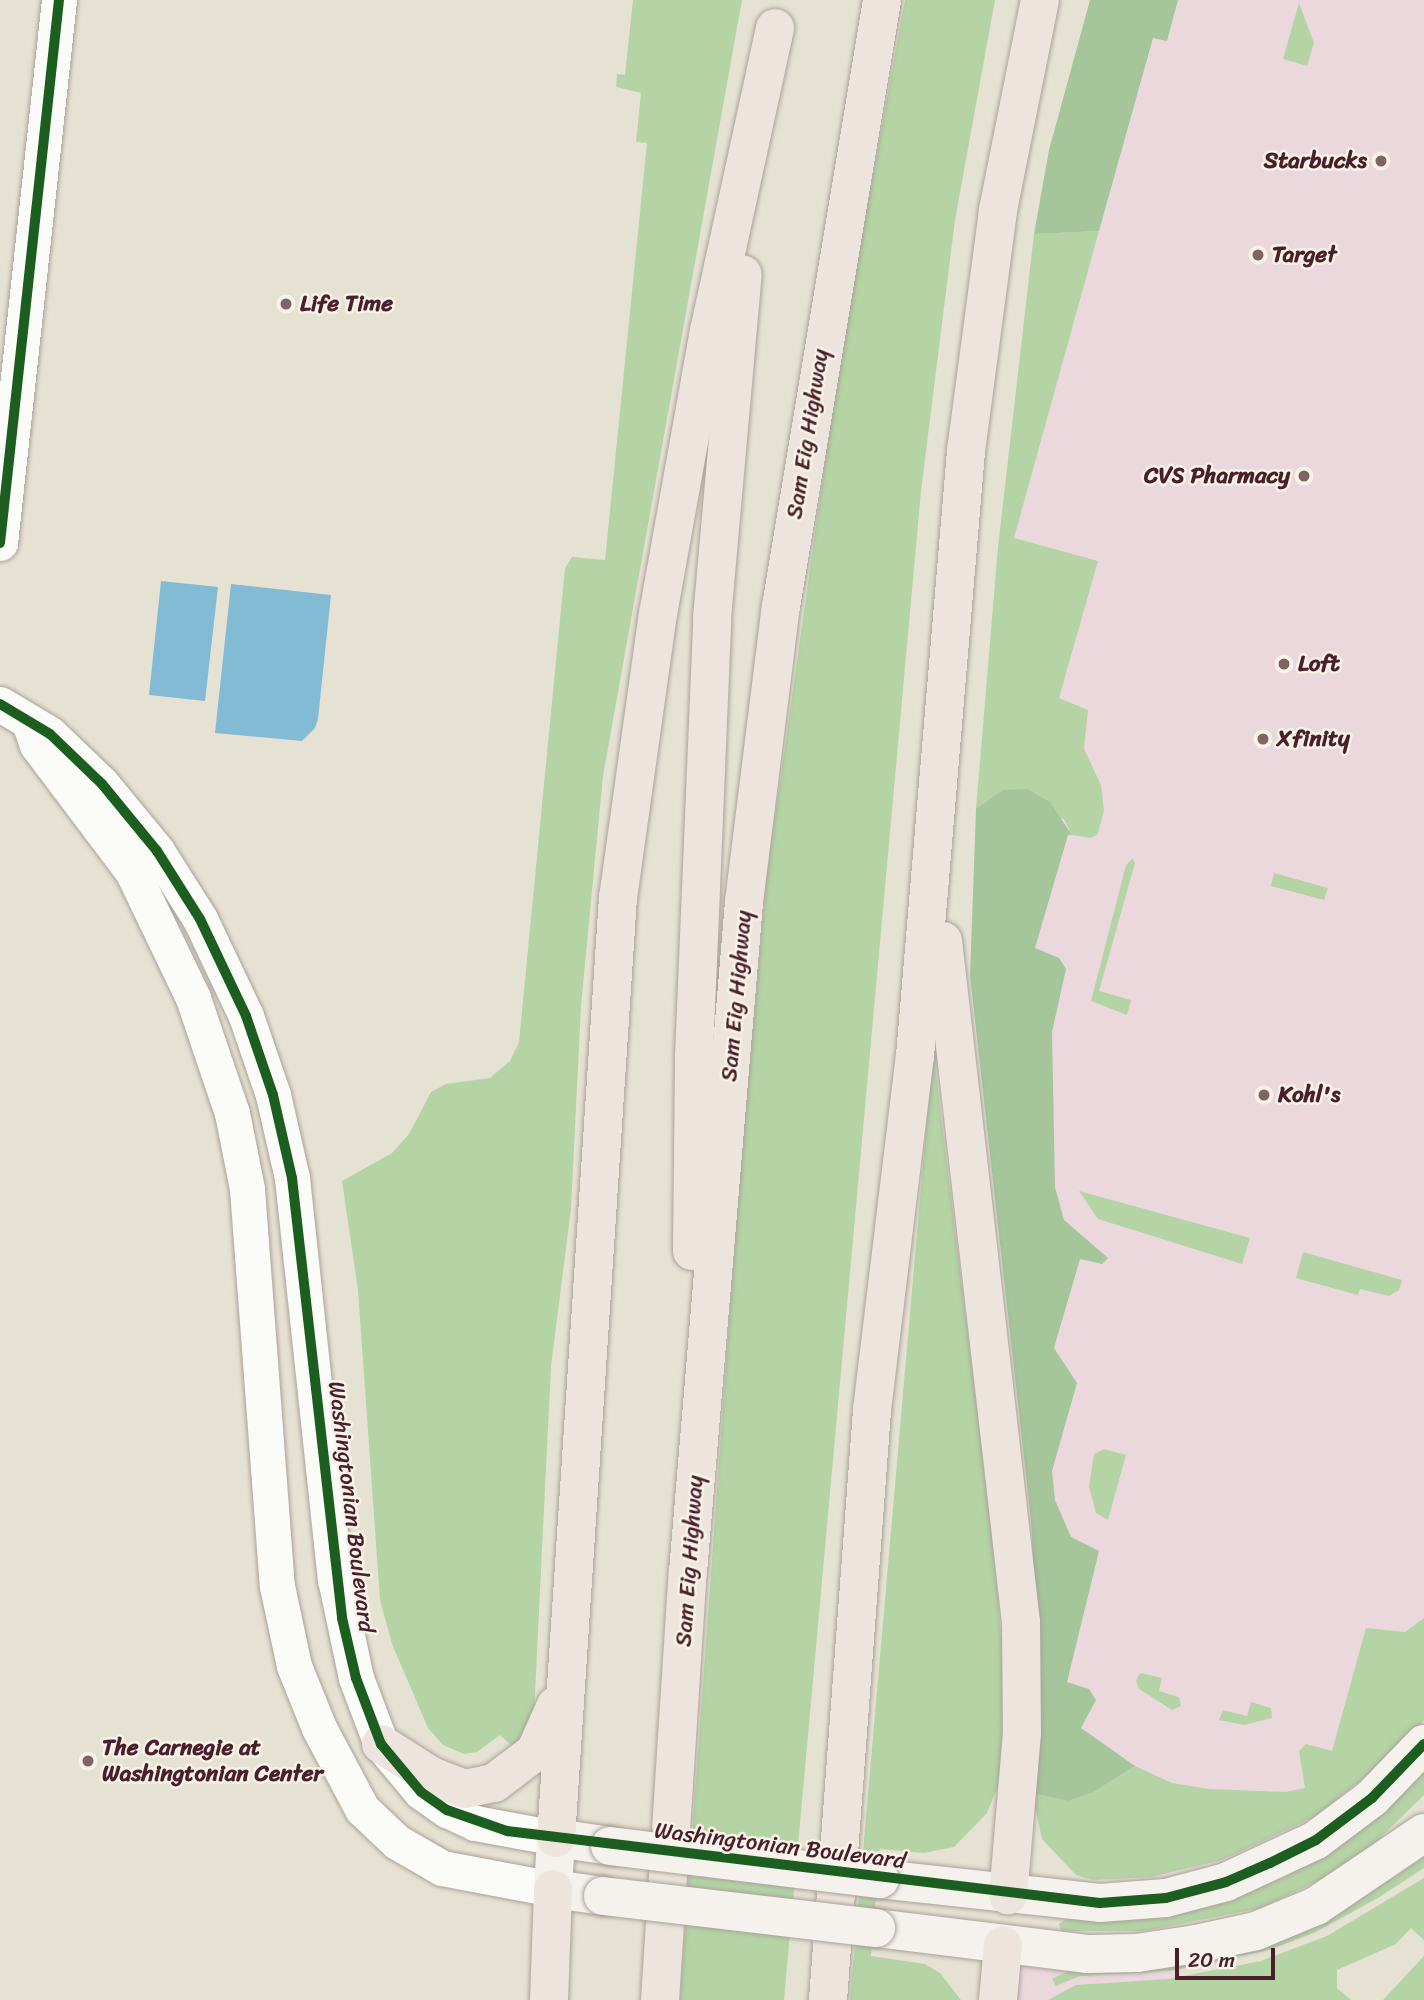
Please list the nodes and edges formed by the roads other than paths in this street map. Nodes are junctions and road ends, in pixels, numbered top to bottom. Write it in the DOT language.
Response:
graph roads {
  1 [pos="59,0"];
  2 [pos="882,0"];
  3 [pos="1040,0"];
  4 [pos="1058,0"];
  5 [pos="777,14"];
  6 [pos="1012,144"];
  7 [pos="0,543"];
  8 [pos="0,704"];
  9 [pos="30,725"];
  10 [pos="934,859"];
  11 [pos="688,1572"];
  12 [pos="335,1579"];
  13 [pos="276,1586"];
  14 [pos="564,1687"];
  15 [pos="381,1744"];
  16 [pos="1424,1744"];
  17 [pos="1424,1833"];
  18 [pos="556,1839"];
  19 [pos="553,1889"];
  20 [pos="1008,1895"];
  21 [pos="1003,1945"];
  22 [pos="549,2000"];
  23 [pos="660,2000"];
  24 [pos="828,2000"];
  25 [pos="998,2000"];
  1 -- 7 [label="street"];
  2 -- 11 [label="main road, Sam Eig Highway"];
  3 -- 6 [label="main road"];
  4 -- 6 [label="main road"];
  5 -- 11 [label="main road"];
  5 -- 14 [label="main road"];
  6 -- 10 [label="main road"];
  8 -- 9 [label="street, Washingtonian Boulevard"];
  9 -- 12 [label="street, Washingtonian Boulevard"];
  9 -- 13 [label="street, Washingtonian Boulevard"];
  10 -- 20 [label="main road"];
  10 -- 24 [label="main road"];
  11 -- 23 [label="main road, Sam Eig Highway"];
  12 -- 13 [label="street"];
  12 -- 15 [label="street, Washingtonian Boulevard"];
  13 -- 19 [label="street, Washingtonian Boulevard"];
  14 -- 15 [label="main road"];
  14 -- 18 [label="main road"];
  15 -- 18 [label="street, Washingtonian Boulevard"];
  16 -- 20 [label="street, Washingtonian Boulevard"];
  17 -- 21 [label="street, Washingtonian Boulevard"];
  18 -- 19 [label="street"];
  18 -- 20 [label="street, Washingtonian Boulevard, bridge"];
  19 -- 21 [label="street, Washingtonian Boulevard, bridge"];
  19 -- 22 [label="main road"];
  20 -- 21 [label="street"];
  21 -- 25 [label="main road"];
}
